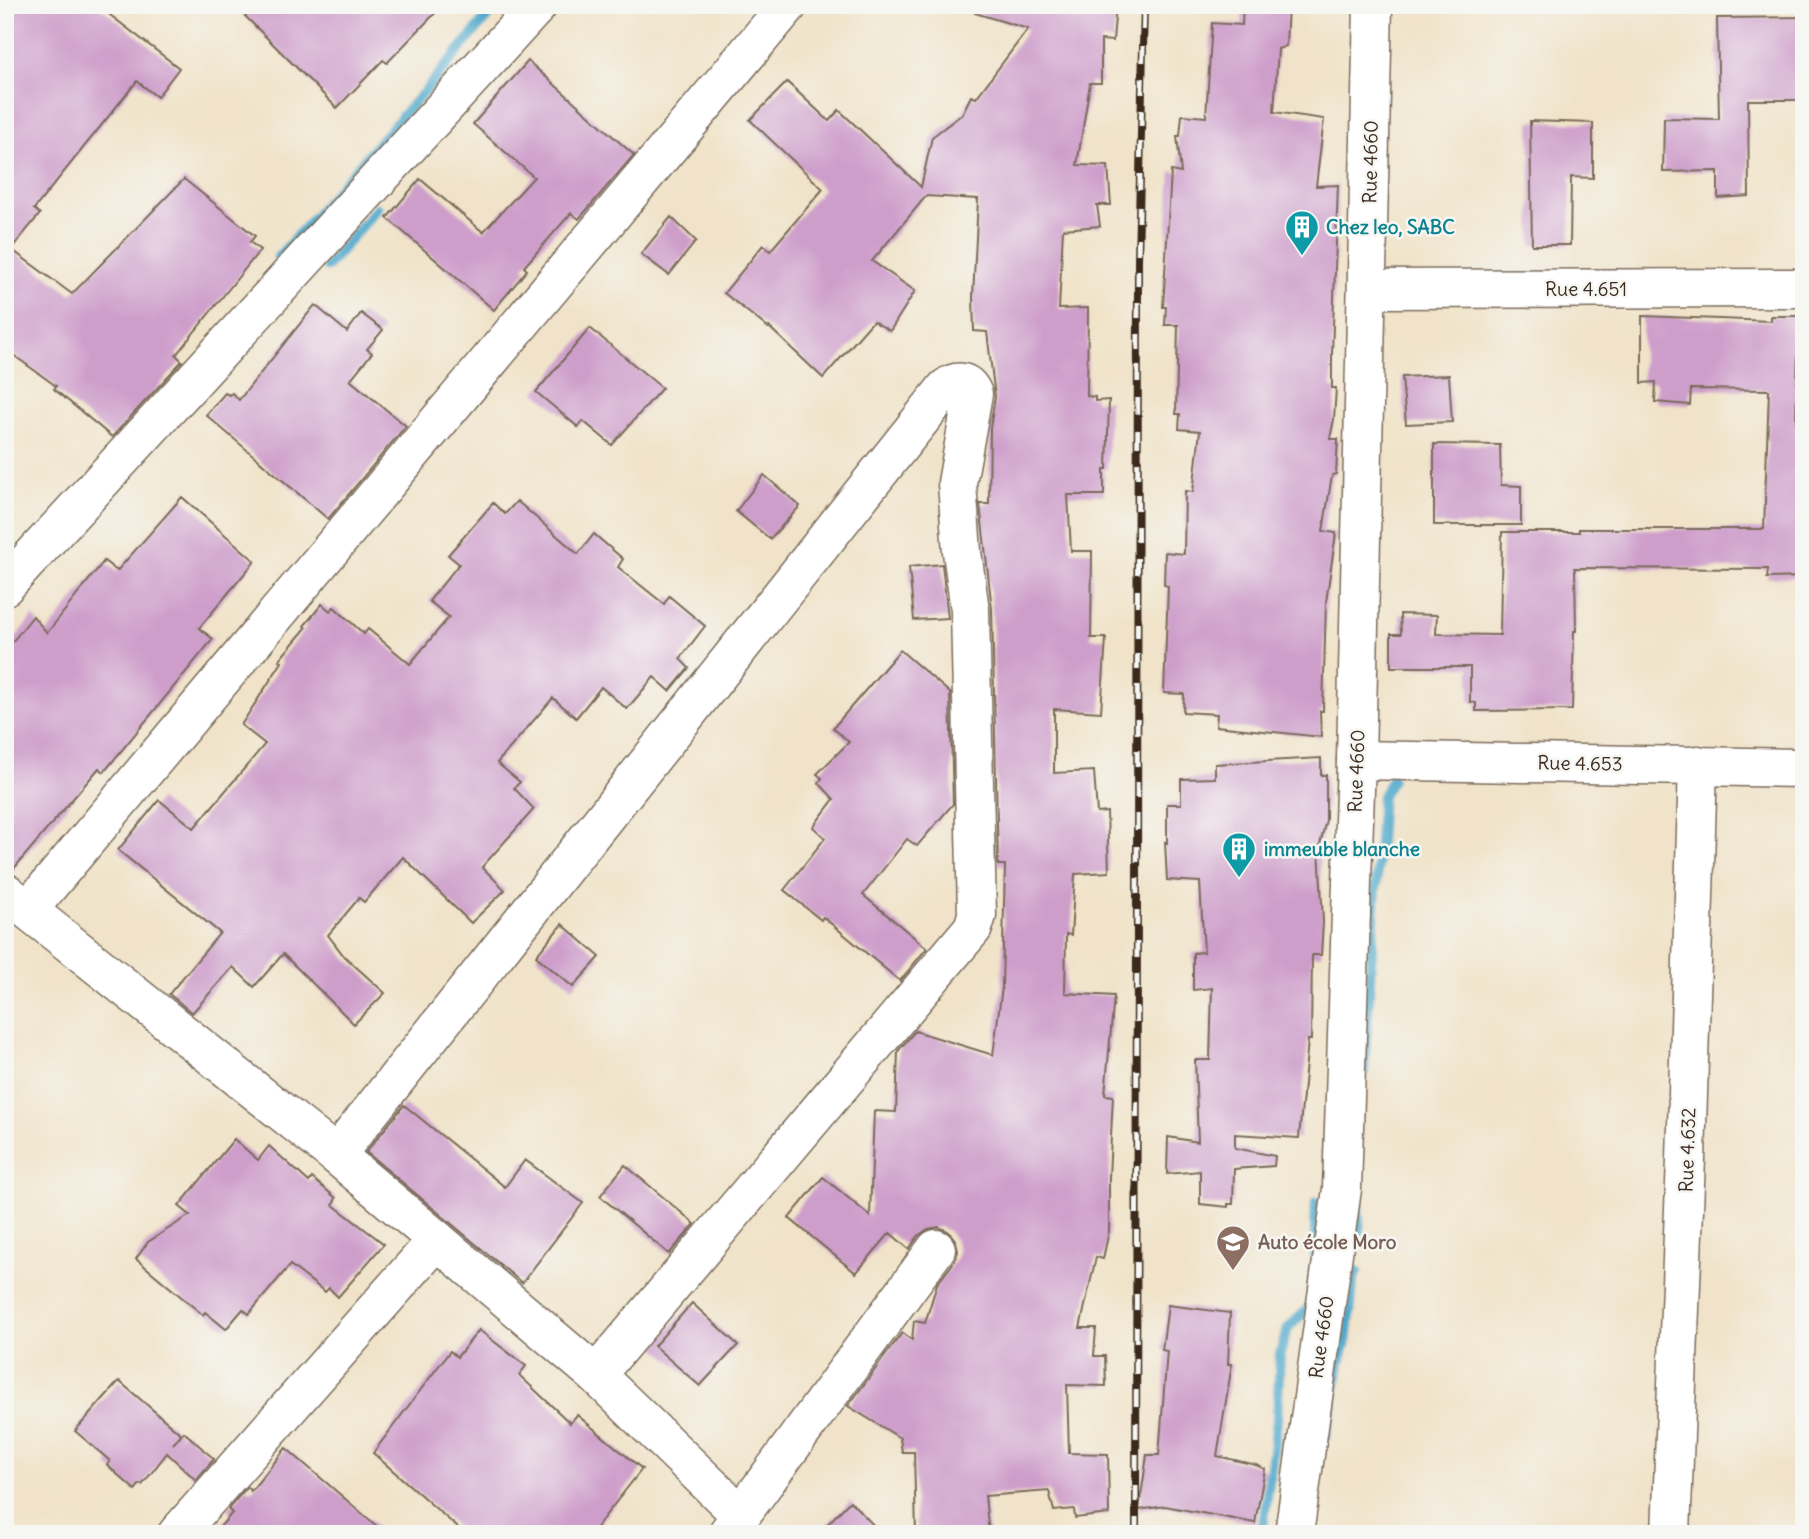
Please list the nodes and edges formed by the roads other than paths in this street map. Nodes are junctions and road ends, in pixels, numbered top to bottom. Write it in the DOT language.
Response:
graph roads {
  1 [pos="538,5"];
  2 [pos="788,5"];
  3 [pos="1373,5"];
  4 [pos="1804,288"];
  5 [pos="1368,289"];
  6 [pos="5,586"];
  7 [pos="1356,760"];
  8 [pos="1698,765"];
  9 [pos="1804,768"];
  10 [pos="17,901"];
  11 [pos="336,1155"];
  12 [pos="437,1240"];
  13 [pos="936,1249"];
  14 [pos="596,1375"];
  15 [pos="734,1524"];
  16 [pos="177,1534"];
  17 [pos="1294,1534"];
  18 [pos="1671,1534"];
  1 -- 6 [label="street"];
  2 -- 10 [label="street"];
  3 -- 5 [label="street, Rue 4660"];
  4 -- 5 [label="street, Rue 4.651"];
  5 -- 7 [label="street, Rue 4660"];
  7 -- 8 [label="street, Rue 4.653"];
  7 -- 17 [label="street, Rue 4660"];
  8 -- 9 [label="street, Rue 4.653"];
  8 -- 18 [label="street, Rue 4.632"];
  10 -- 11 [label="street"];
  11 -- 12 [label="street"];
  11 -- 14 [label="street"];
  12 -- 14 [label="street"];
  12 -- 16 [label="street"];
  13 -- 15 [label="street"];
  14 -- 15 [label="street"];
}
